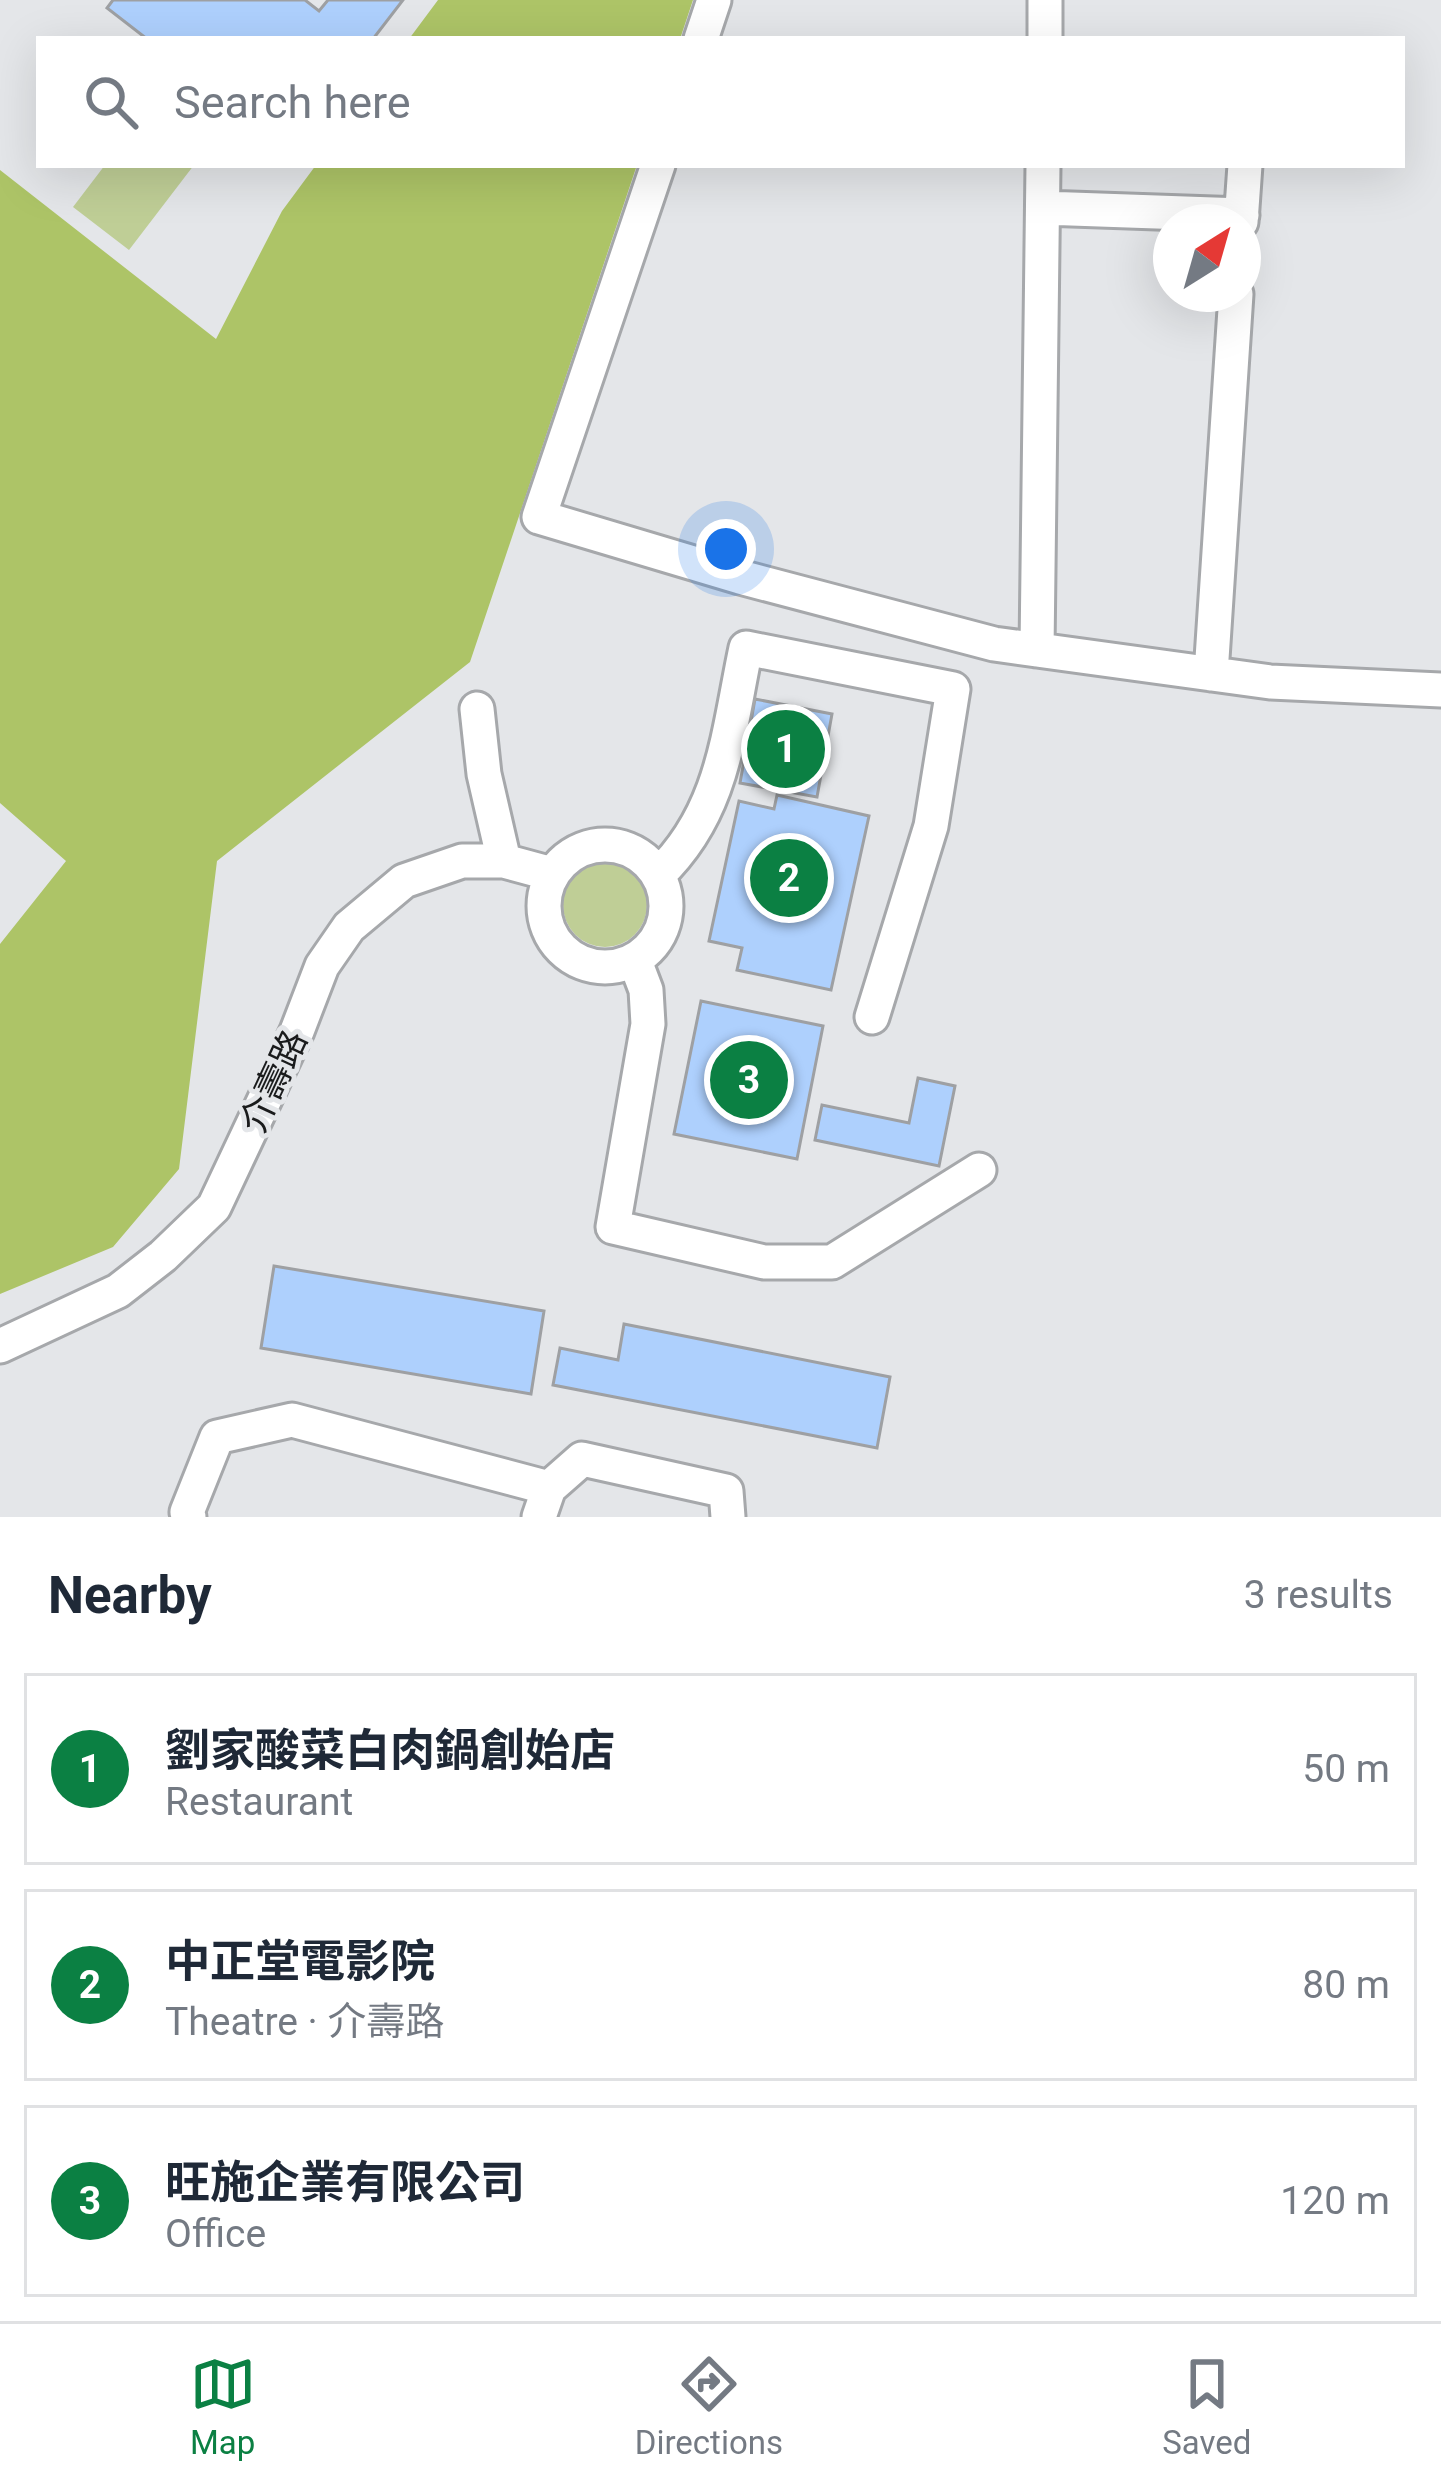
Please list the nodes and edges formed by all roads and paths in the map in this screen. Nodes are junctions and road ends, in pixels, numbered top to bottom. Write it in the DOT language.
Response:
graph roads {
  1 [pos="714,0"];
  2 [pos="1045,0"];
  3 [pos="701,36"];
  4 [pos="1045,36"];
  5 [pos="657,168"];
  6 [pos="1043,168"];
  7 [pos="1245,168"];
  8 [pos="1243,204"];
  9 [pos="1043,208"];
  10 [pos="1153,214"];
  11 [pos="1236,312"];
  12 [pos="1037,650"];
  13 [pos="1211,674"];
  14 [pos="1441,690"];
  15 [pos="477,709"];
  16 [pos="504,861"];
  17 [pos="552,874"];
  18 [pos="658,875"];
  19 [pos="635,961"];
  20 [pos="872,1017"];
  21 [pos="979,1170"];
  22 [pos="0,1346"];
  23 [pos="544,1502"];
  24 [pos="189,1517"];
  25 [pos="728,1517"];
  1 -- 3 [label="street"];
  2 -- 4 [label="street"];
  5 -- 13 [label="street"];
  6 -- 9 [label="street"];
  7 -- 8 [label="street"];
  9 -- 10 [label="street"];
  9 -- 12 [label="street"];
  11 -- 13 [label="street"];
  13 -- 14 [label="street"];
  15 -- 16 [label="street"];
  16 -- 17 [label="street, 介壽路"];
  16 -- 22 [label="street, 介壽路"];
  17 -- 18 [label="street"];
  17 -- 19 [label="street"];
  18 -- 19 [label="street"];
  18 -- 20 [label="street"];
  19 -- 21 [label="street"];
  23 -- 24 [label="street"];
  23 -- 25 [label="street"];
}
